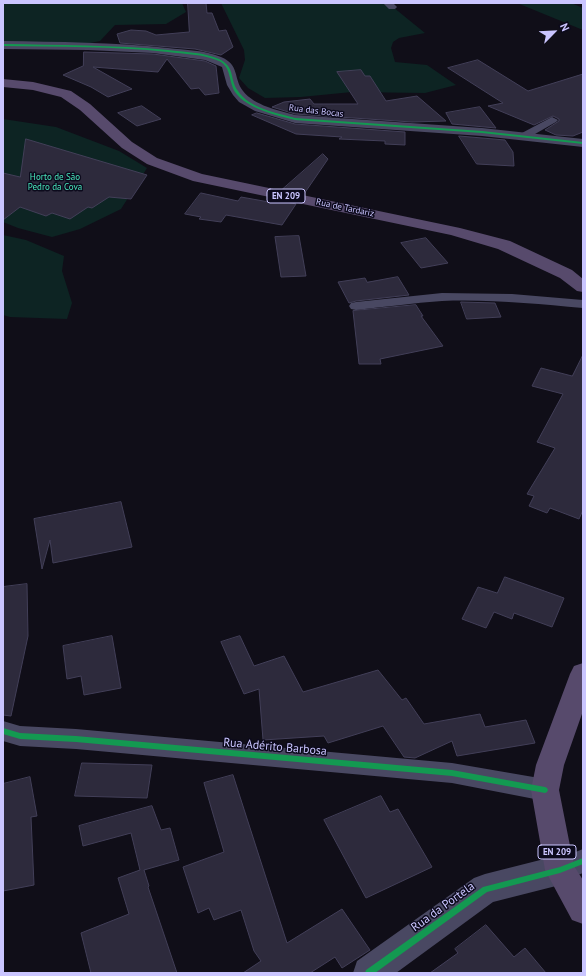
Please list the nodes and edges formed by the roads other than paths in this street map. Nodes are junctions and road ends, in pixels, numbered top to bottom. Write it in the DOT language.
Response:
graph roads {
  1 [pos="3,45"];
  2 [pos="3,83"];
  3 [pos="552,120"];
  4 [pos="524,136"];
  5 [pos="583,143"];
  6 [pos="583,287"];
  7 [pos="583,304"];
  8 [pos="356,306"];
  9 [pos="583,674"];
  10 [pos="579,699"];
  11 [pos="3,731"];
  12 [pos="545,790"];
  13 [pos="571,866"];
  14 [pos="583,909"];
  15 [pos="369,973"];
  1 -- 4 [label="street, Rua das Bocas"];
  2 -- 6 [label="main road, Rua de Tardariz / EN 209"];
  3 -- 4 [label="street"];
  4 -- 5 [label="street, Rua das Bocas"];
  7 -- 8 [label="street"];
  9 -- 10 [label="main road, EN 209"];
  10 -- 12 [label="main road, EN 209"];
  11 -- 12 [label="street, Rua Adérito Barbosa"];
  12 -- 13 [label="main road, EN 209"];
  13 -- 14 [label="main road, EN 209"];
  13 -- 15 [label="street, Rua da Portela"];
}
